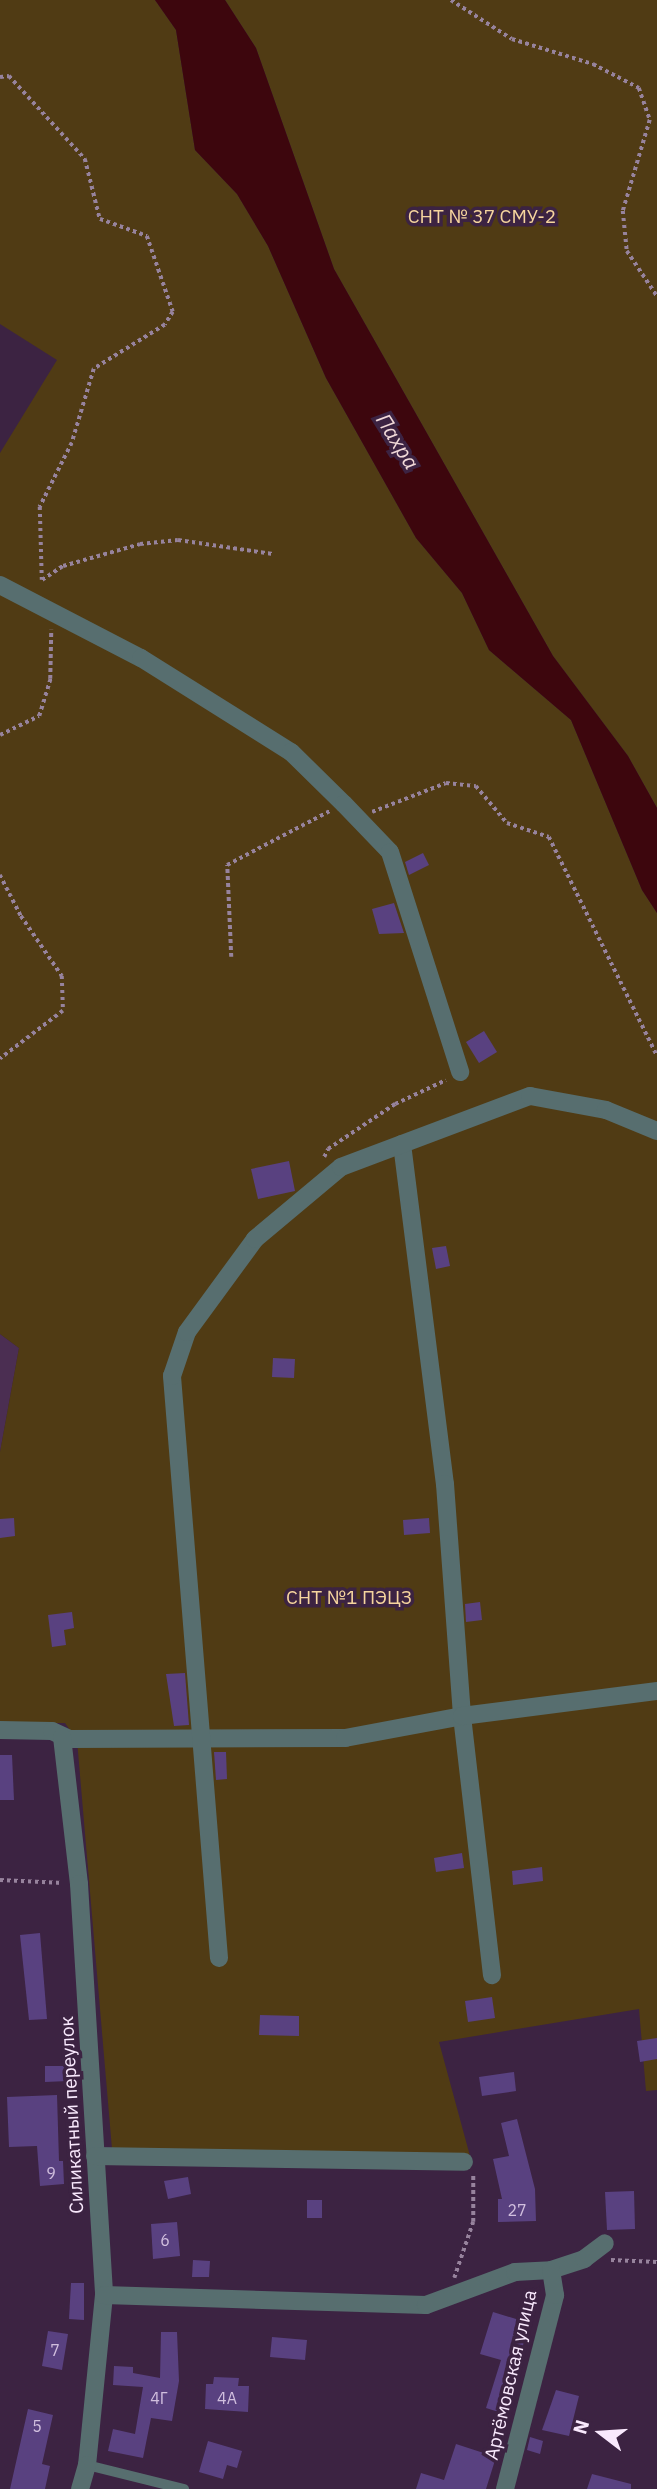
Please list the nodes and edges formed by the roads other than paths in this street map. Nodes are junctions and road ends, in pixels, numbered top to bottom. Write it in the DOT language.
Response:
graph roads {
  1 [pos="0,585"];
  2 [pos="460,1072"];
  3 [pos="657,1131"];
  4 [pos="402,1144"];
  5 [pos="657,1691"];
  6 [pos="462,1716"];
  7 [pos="0,1730"];
  8 [pos="204,1736"];
  9 [pos="62,1737"];
  10 [pos="219,1958"];
  11 [pos="492,1975"];
  12 [pos="95,2156"];
  13 [pos="464,2162"];
  14 [pos="605,2243"];
  15 [pos="551,2270"];
  16 [pos="104,2295"];
  17 [pos="87,2465"];
  18 [pos="80,2489"];
  19 [pos="184,2489"];
  20 [pos="505,2489"];
  1 -- 2 [label="street"];
  3 -- 4 [label="street"];
  4 -- 6 [label="street"];
  4 -- 8 [label="street"];
  5 -- 6 [label="street"];
  6 -- 8 [label="street"];
  6 -- 11 [label="street"];
  7 -- 9 [label="street"];
  8 -- 9 [label="street"];
  8 -- 10 [label="street"];
  9 -- 12 [label="street, Силикатный переулок"];
  12 -- 13 [label="street"];
  12 -- 16 [label="street, Силикатный переулок"];
  14 -- 15 [label="street"];
  15 -- 16 [label="street"];
  15 -- 20 [label="street, Артёмовская улица"];
  16 -- 17 [label="street, Силикатный переулок"];
  17 -- 18 [label="street, Силикатный переулок"];
  17 -- 19 [label="lane"];
}
